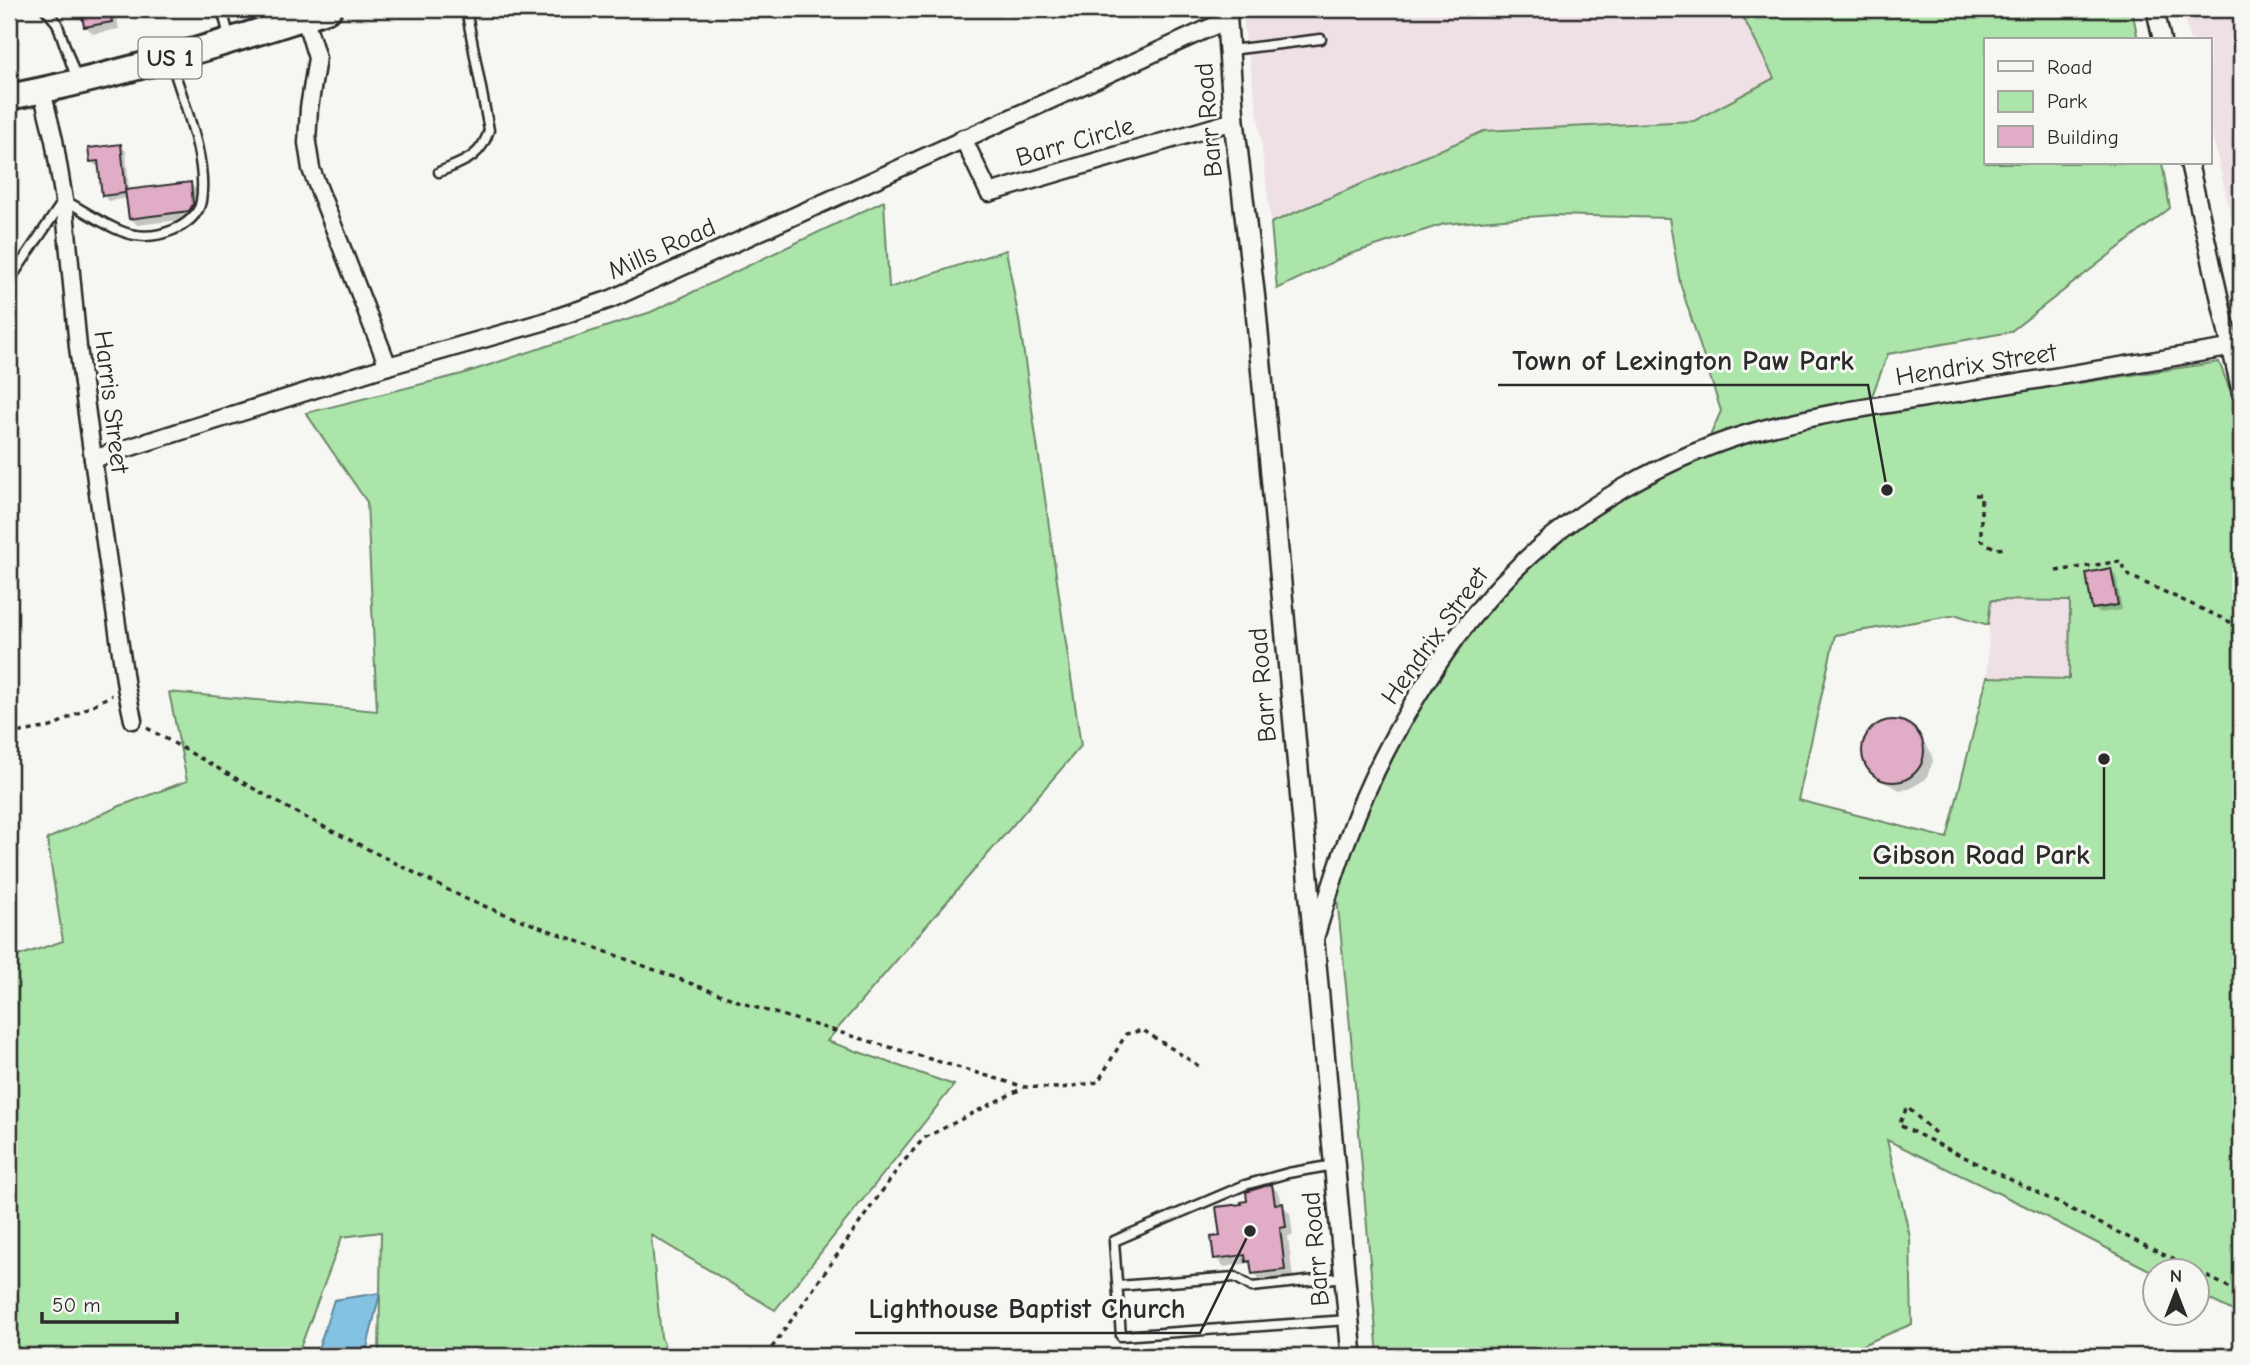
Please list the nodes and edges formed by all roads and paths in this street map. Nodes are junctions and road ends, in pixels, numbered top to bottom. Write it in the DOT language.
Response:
graph roads {
  1 [pos="45,9"];
  2 [pos="222,9"];
  3 [pos="329,9"];
  4 [pos="466,9"];
  5 [pos="2160,10"];
  6 [pos="303,13"];
  7 [pos="1227,14"];
  8 [pos="2162,38"];
  9 [pos="1321,39"];
  10 [pos="230,40"];
  11 [pos="1230,50"];
  12 [pos="170,58"];
  13 [pos="78,83"];
  14 [pos="42,91"];
  15 [pos="9,97"];
  16 [pos="1234,121"];
  17 [pos="962,138"];
  18 [pos="2189,164"];
  19 [pos="439,172"];
  20 [pos="64,200"];
  21 [pos="9,281"];
  22 [pos="2236,347"];
  23 [pos="388,366"];
  24 [pos="2241,393"];
  25 [pos="93,458"];
  26 [pos="1975,495"];
  27 [pos="2007,548"];
  28 [pos="2056,571"];
  29 [pos="2241,627"];
  30 [pos="126,687"];
  31 [pos="134,720"];
  32 [pos="9,734"];
  33 [pos="1313,943"];
  34 [pos="1201,1068"];
  35 [pos="1025,1087"];
  36 [pos="1935,1133"];
  37 [pos="1334,1165"];
  38 [pos="2165,1256"];
  39 [pos="1345,1277"];
  40 [pos="2212,1279"];
  41 [pos="1118,1286"];
  42 [pos="2241,1293"];
  43 [pos="1348,1320"];
  44 [pos="765,1356"];
  45 [pos="1352,1356"];
  1 -- 13 [label="lane"];
  2 -- 10 [label="lane"];
  3 -- 6 [label="main road, US 1"];
  4 -- 19 [label="lane"];
  5 -- 8 [label="street"];
  6 -- 10 [label="main road, US 1"];
  6 -- 23 [label="street"];
  7 -- 11 [label="street, Barr Road"];
  7 -- 17 [label="street, Mills Road"];
  9 -- 11 [label="lane"];
  10 -- 12 [label="main road, US 1"];
  11 -- 16 [label="street, Barr Road"];
  12 -- 13 [label="main road, US 1"];
  12 -- 20 [label="lane"];
  13 -- 14 [label="main road, US 1"];
  14 -- 15 [label="main road, US 1"];
  14 -- 20 [label="street, Harris Street"];
  16 -- 17 [label="street, Barr Circle"];
  16 -- 33 [label="street, Barr Road"];
  17 -- 23 [label="street, Mills Road"];
  18 -- 22 [label="street"];
  20 -- 21 [label="lane"];
  20 -- 25 [label="street, Harris Street"];
  22 -- 24 [label="street"];
  22 -- 33 [label="street, Hendrix Street"];
  23 -- 25 [label="street, Mills Road"];
  25 -- 30 [label="street, Harris Street"];
  26 -- 27 [label="path"];
  28 -- 29 [label="path"];
  30 -- 31 [label="street, Harris Street"];
  30 -- 32 [label="path"];
  31 -- 35 [label="path"];
  33 -- 37 [label="street, Barr Road"];
  34 -- 35 [label="path"];
  35 -- 44 [label="path"];
  36 -- 38 [label="path"];
  37 -- 39 [label="street, Barr Road"];
  37 -- 41 [label="lane"];
  39 -- 41 [label="lane"];
  39 -- 43 [label="street, Barr Road"];
  40 -- 42 [label="path"];
  41 -- 43 [label="lane"];
  43 -- 45 [label="street, Barr Road"];
}
